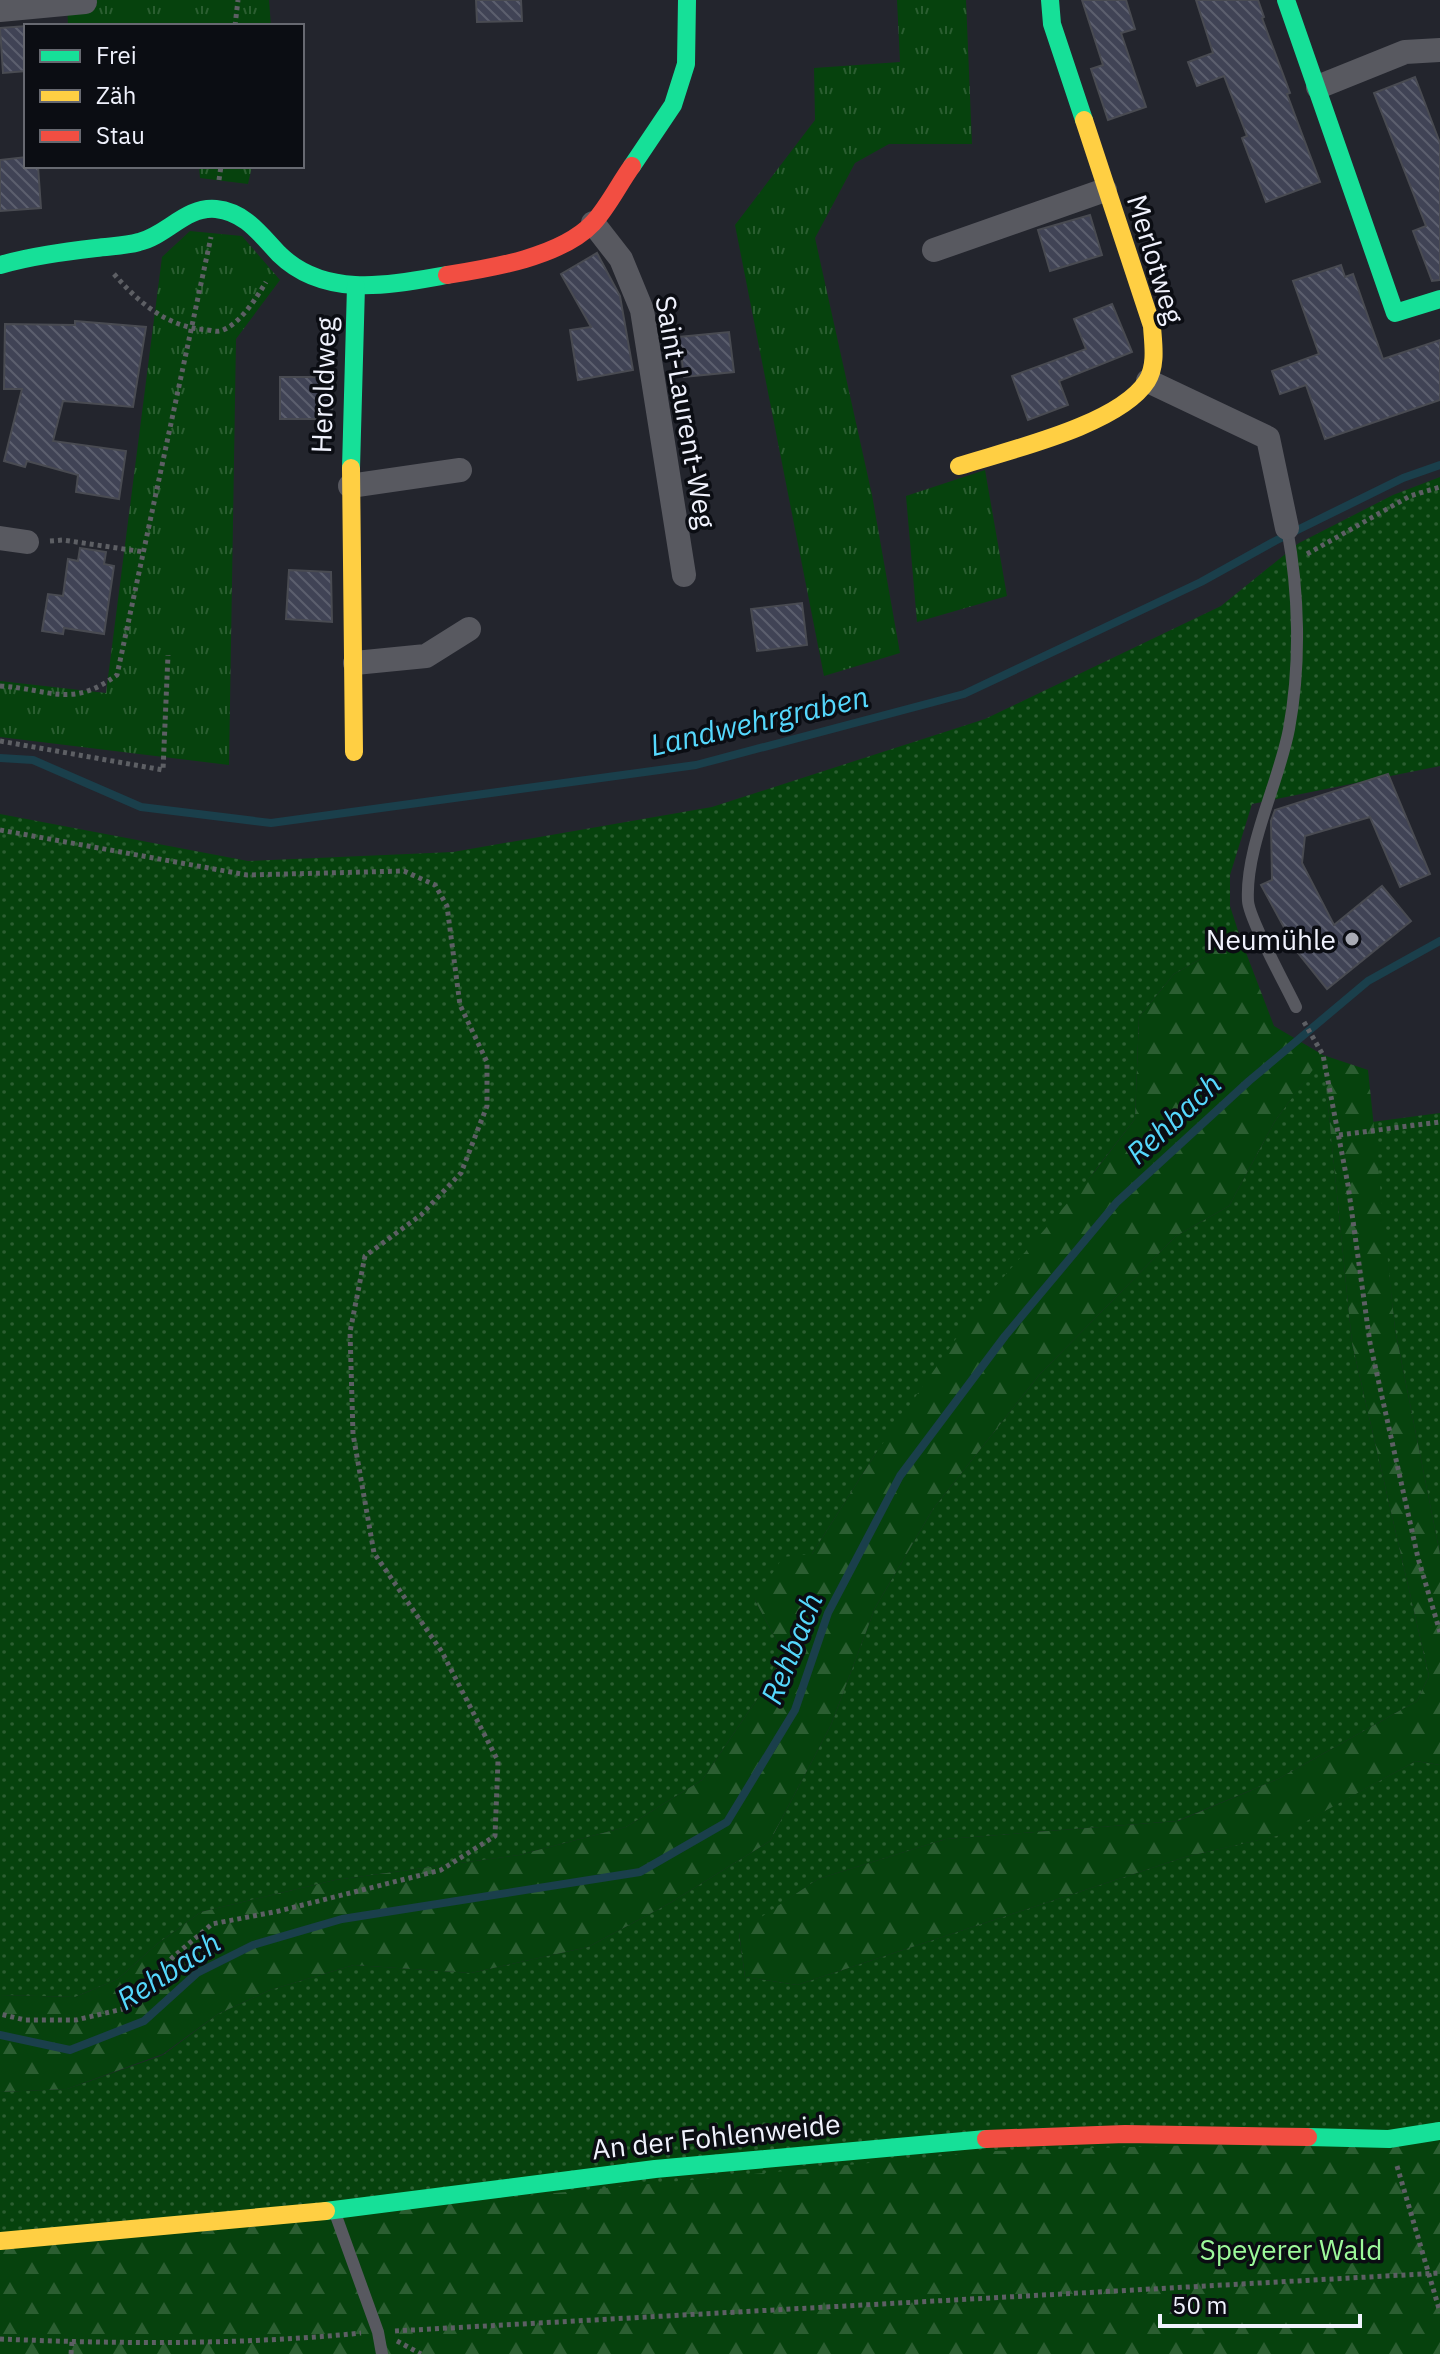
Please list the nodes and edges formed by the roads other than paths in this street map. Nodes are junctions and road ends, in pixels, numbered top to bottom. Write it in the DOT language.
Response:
graph roads {
  1 [pos="687,0"];
  2 [pos="1050,0"];
  3 [pos="1286,0"];
  4 [pos="85,2"];
  5 [pos="0,10"];
  6 [pos="1440,50"];
  7 [pos="1318,87"];
  8 [pos="1105,190"];
  9 [pos="593,223"];
  10 [pos="934,250"];
  11 [pos="0,265"];
  12 [pos="356,286"];
  13 [pos="1440,299"];
  14 [pos="1148,381"];
  15 [pos="959,466"];
  16 [pos="460,470"];
  17 [pos="350,486"];
  18 [pos="1288,536"];
  19 [pos="0,538"];
  20 [pos="27,542"];
  21 [pos="684,575"];
  22 [pos="469,629"];
  23 [pos="355,663"];
  24 [pos="354,752"];
  25 [pos="1296,1007"];
  26 [pos="1440,2131"];
  27 [pos="334,2210"];
  28 [pos="0,2241"];
  29 [pos="382,2354"];
  1 -- 9 [label="street"];
  2 -- 8 [label="street, Merlotweg"];
  3 -- 7 [label="street"];
  4 -- 5 [label="street"];
  6 -- 7 [label="street"];
  7 -- 13 [label="street"];
  8 -- 10 [label="street"];
  8 -- 14 [label="street, Merlotweg"];
  9 -- 12 [label="street"];
  9 -- 21 [label="street, Saint-Laurent-Weg"];
  11 -- 12 [label="street"];
  12 -- 17 [label="street, Heroldweg"];
  14 -- 15 [label="street"];
  14 -- 18 [label="street"];
  16 -- 17 [label="street, Heroldweg"];
  17 -- 23 [label="street, Heroldweg"];
  18 -- 25 [label="lane"];
  19 -- 20 [label="street"];
  22 -- 23 [label="street"];
  23 -- 24 [label="street, Heroldweg"];
  26 -- 27 [label="street, An der Fohlenweide"];
  27 -- 28 [label="street, An der Fohlenweide"];
  27 -- 29 [label="lane"];
}
